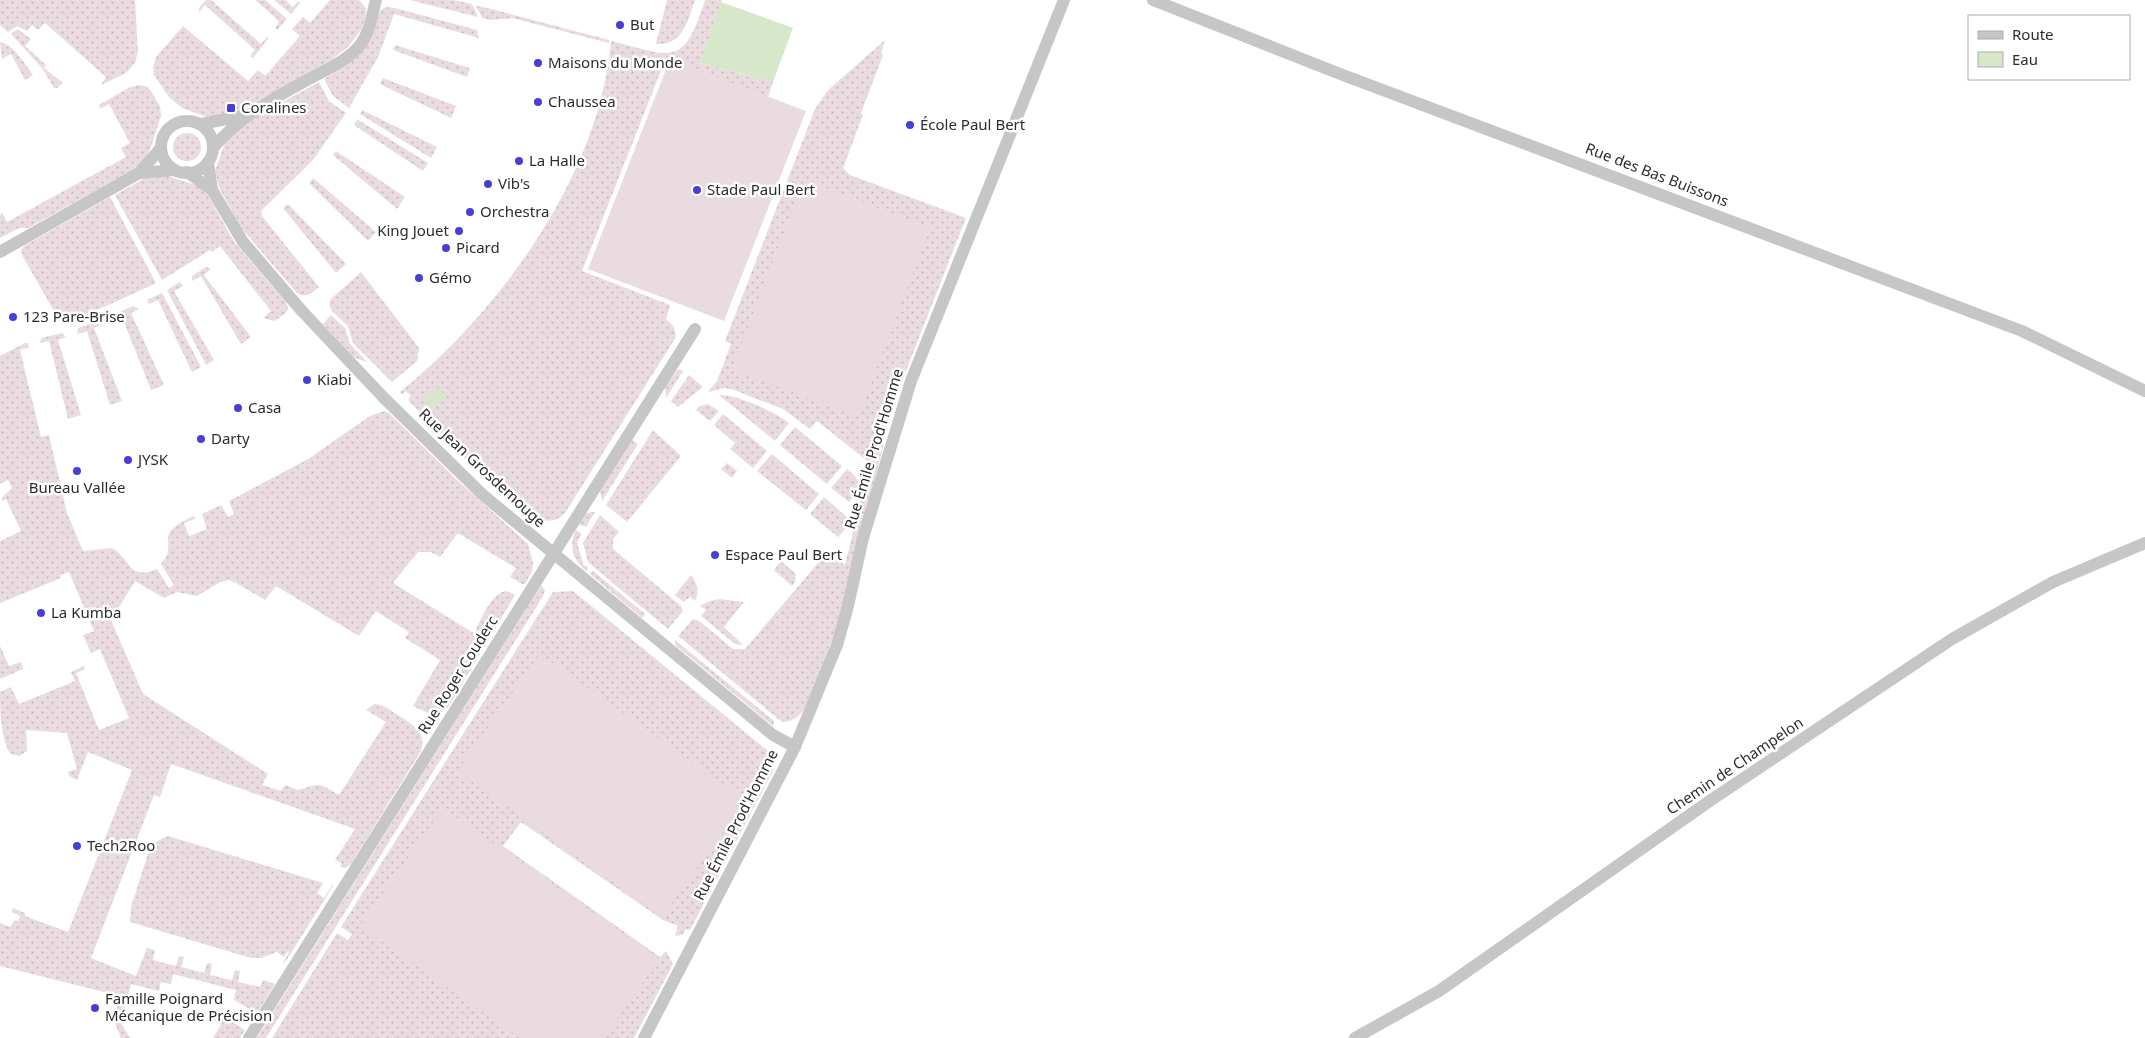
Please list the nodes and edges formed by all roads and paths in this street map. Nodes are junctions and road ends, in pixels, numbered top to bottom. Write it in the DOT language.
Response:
graph roads {
  1 [pos="376,0"];
  2 [pos="1064,0"];
  3 [pos="1153,0"];
  4 [pos="249,113"];
  5 [pos="201,124"];
  6 [pos="161,148"];
  7 [pos="213,148"];
  8 [pos="208,162"];
  9 [pos="181,171"];
  10 [pos="140,173"];
  11 [pos="212,190"];
  12 [pos="0,252"];
  13 [pos="695,328"];
  14 [pos="2145,391"];
  15 [pos="2145,543"];
  16 [pos="553,554"];
  17 [pos="795,748"];
  18 [pos="249,1038"];
  19 [pos="644,1038"];
  20 [pos="1355,1038"];
  1 -- 4 [label="street"];
  2 -- 17 [label="street, Rue Émile Prod'Homme"];
  3 -- 14 [label="street, Rue des Bas Buissons"];
  4 -- 5 [label="street"];
  4 -- 7 [label="street"];
  5 -- 6 [label="street"];
  5 -- 7 [label="street"];
  6 -- 9 [label="street"];
  6 -- 10 [label="street"];
  7 -- 8 [label="street"];
  8 -- 9 [label="street"];
  8 -- 11 [label="street"];
  9 -- 10 [label="street"];
  9 -- 11 [label="street"];
  10 -- 12 [label="street"];
  11 -- 16 [label="street, Rue Jean Grosdemouge"];
  13 -- 16 [label="street, Rue Roger Couderc"];
  15 -- 20 [label="street, Chemin de Champelon"];
  16 -- 17 [label="street, Rue Jean Grosdemouge"];
  16 -- 18 [label="street, Rue Roger Couderc"];
  17 -- 19 [label="street, Rue Émile Prod'Homme"];
}
